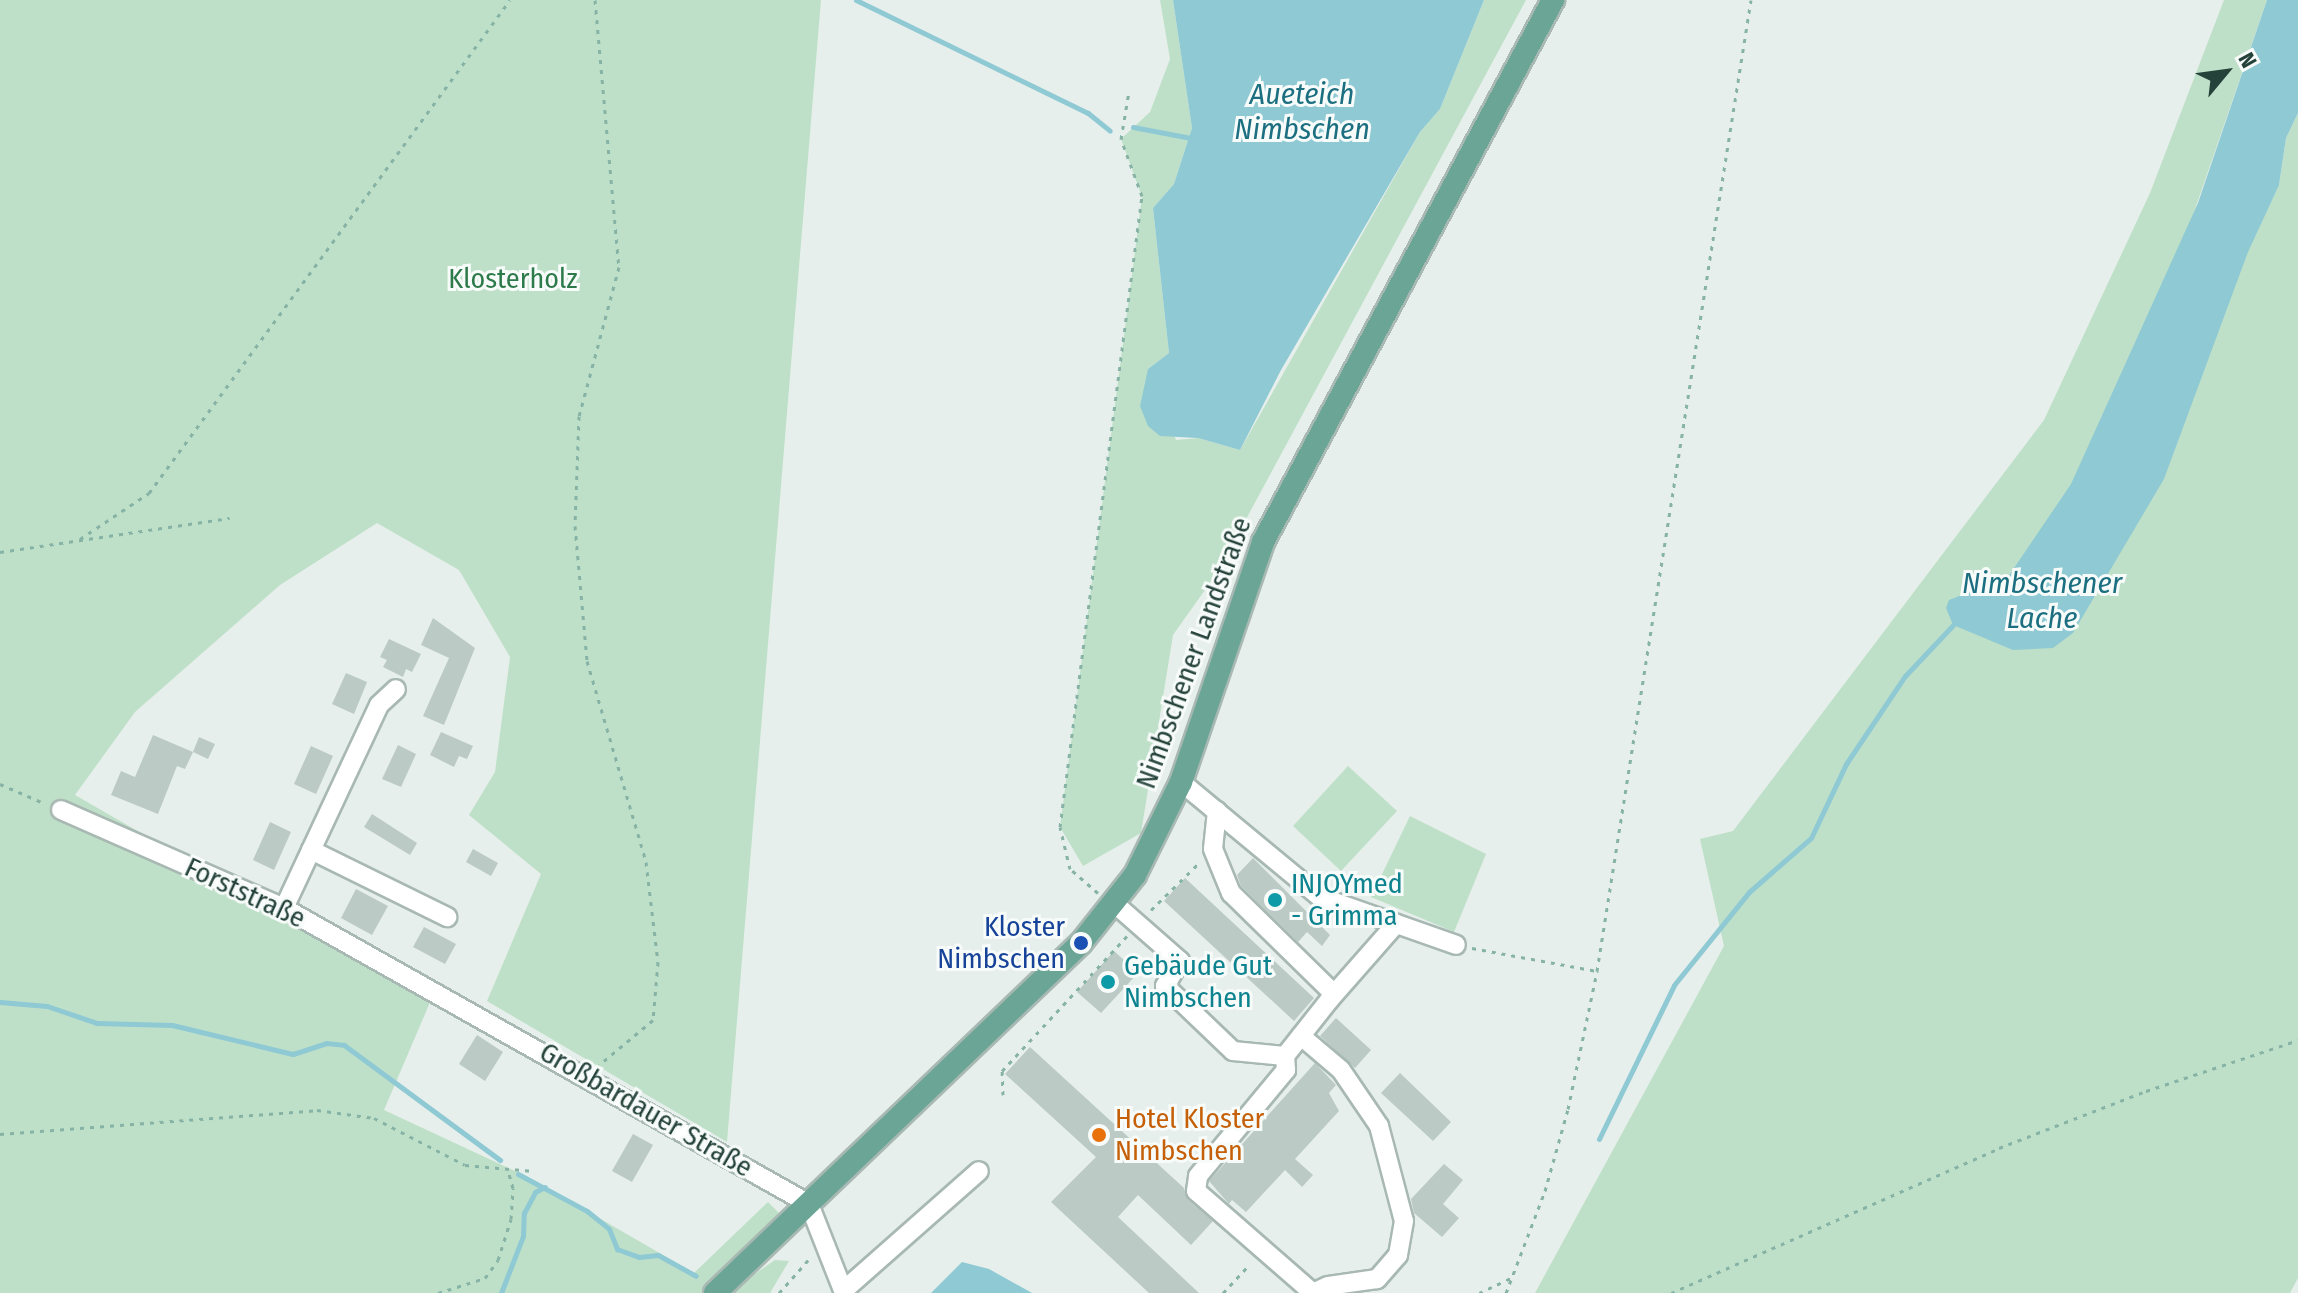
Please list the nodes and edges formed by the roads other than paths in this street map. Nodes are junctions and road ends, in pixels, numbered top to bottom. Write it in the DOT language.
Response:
graph roads {
  1 [pos="1553,0"];
  2 [pos="396,689"];
  3 [pos="1181,782"];
  4 [pos="61,810"];
  5 [pos="1217,811"];
  6 [pos="311,850"];
  7 [pos="1115,904"];
  8 [pos="284,908"];
  9 [pos="447,917"];
  10 [pos="1396,924"];
  11 [pos="1456,945"];
  12 [pos="1334,994"];
  13 [pos="483,1016"];
  14 [pos="1301,1036"];
  15 [pos="1285,1056"];
  16 [pos="979,1171"];
  17 [pos="809,1204"];
  18 [pos="1382,1286"];
  19 [pos="844,1292"];
  20 [pos="715,1293"];
  21 [pos="1313,1293"];
  1 -- 3 [label="main road, Nimbschener Landstraße"];
  2 -- 6 [label="street"];
  3 -- 5 [label="street"];
  3 -- 7 [label="main road, Nimbschener Landstraße"];
  4 -- 8 [label="street, Forststraße"];
  5 -- 10 [label="street"];
  5 -- 12 [label="street"];
  6 -- 8 [label="street"];
  6 -- 9 [label="street"];
  7 -- 15 [label="street"];
  7 -- 17 [label="main road, Nimbschener Landstraße"];
  8 -- 13 [label="street, Forststraße"];
  10 -- 11 [label="street"];
  10 -- 12 [label="street"];
  12 -- 14 [label="street"];
  13 -- 17 [label="street, Großbardauer Straße"];
  14 -- 15 [label="street"];
  14 -- 18 [label="street"];
  15 -- 21 [label="street"];
  16 -- 19 [label="street"];
  17 -- 19 [label="street"];
  17 -- 20 [label="main road, Nimbschener Landstraße"];
  18 -- 21 [label="street"];
}
